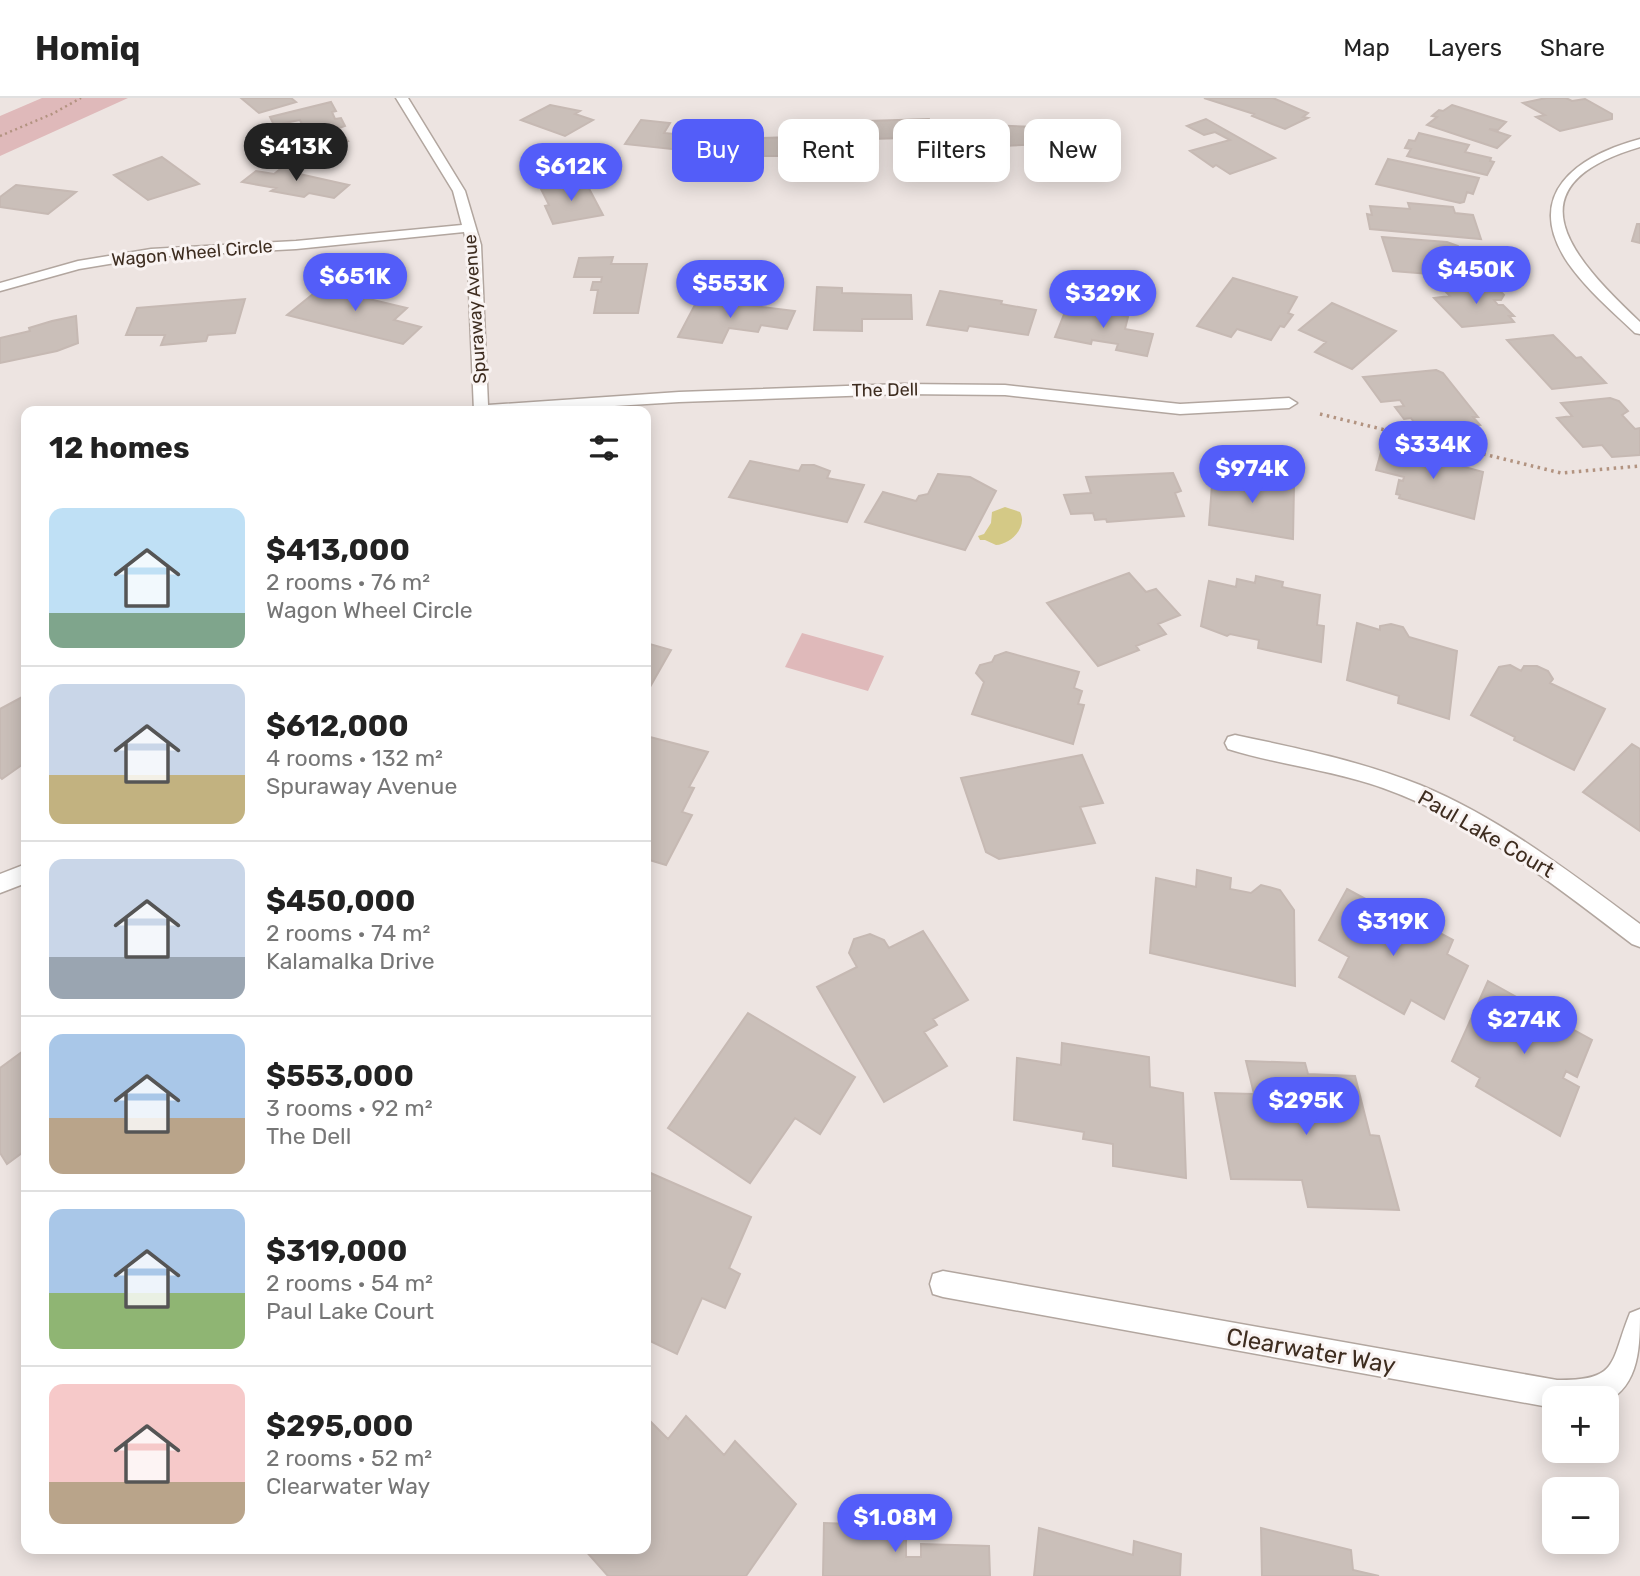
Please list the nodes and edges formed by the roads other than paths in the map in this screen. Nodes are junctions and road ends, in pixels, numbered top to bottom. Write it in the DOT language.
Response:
graph roads {
  1 [pos="402,98"];
  2 [pos="1640,143"];
  3 [pos="470,228"];
  4 [pos="0,287"];
  5 [pos="1640,330"];
  6 [pos="1289,403"];
  7 [pos="481,406"];
  8 [pos="552,406"];
  9 [pos="1235,743"];
  10 [pos="21,875"];
  11 [pos="0,884"];
  12 [pos="1640,937"];
  13 [pos="943,1284"];
  14 [pos="1640,1323"];
  1 -- 3 [label="street, Spuraway Avenue"];
  2 -- 5 [label="street"];
  3 -- 4 [label="street, Wagon Wheel Circle"];
  3 -- 7 [label="street, Spuraway Avenue"];
  6 -- 8 [label="street, The Dell"];
  9 -- 12 [label="street, Paul Lake Court"];
  10 -- 11 [label="street"];
  13 -- 14 [label="street, Clearwater Way"];
}
